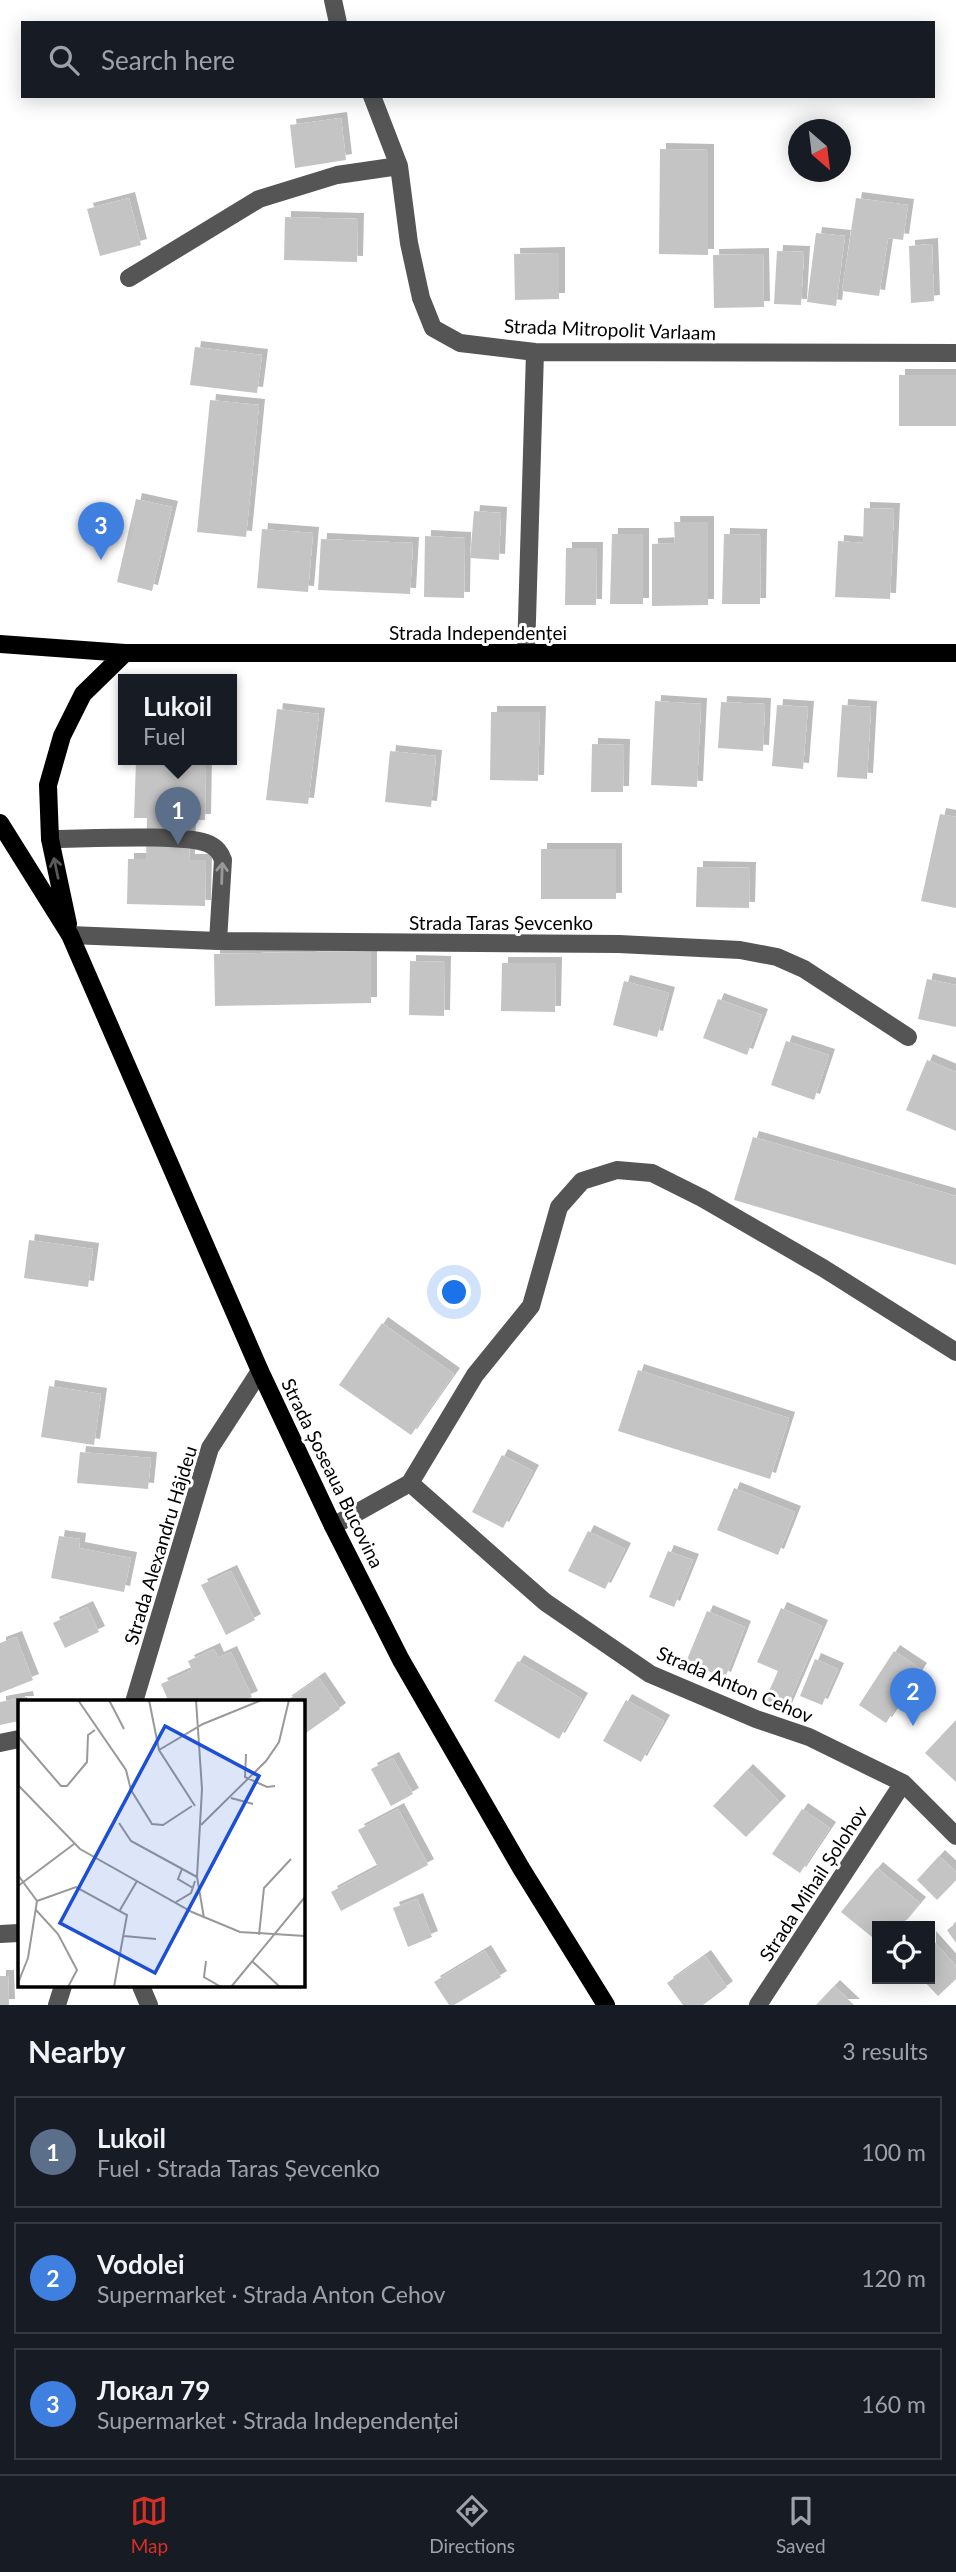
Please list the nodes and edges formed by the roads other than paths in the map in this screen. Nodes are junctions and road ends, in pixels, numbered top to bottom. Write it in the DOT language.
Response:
graph roads {
  1 [pos="333,0"];
  2 [pos="338,21"];
  3 [pos="373,98"];
  4 [pos="399,166"];
  5 [pos="129,278"];
  6 [pos="535,352"];
  7 [pos="956,353"];
  8 [pos="0,644"];
  9 [pos="125,653"];
  10 [pos="526,653"];
  11 [pos="956,653"];
  12 [pos="0,823"];
  13 [pos="50,839"];
  14 [pos="70,935"];
  15 [pos="218,941"];
  16 [pos="908,1037"];
  17 [pos="956,1352"];
  18 [pos="260,1371"];
  19 [pos="410,1483"];
  20 [pos="333,1526"];
  21 [pos="136,1700"];
  22 [pos="18,1739"];
  23 [pos="0,1743"];
  24 [pos="903,1783"];
  25 [pos="956,1836"];
  26 [pos="18,1933"];
  27 [pos="0,1934"];
  28 [pos="62,1988"];
  29 [pos="142,1988"];
  30 [pos="57,2005"];
  31 [pos="149,2005"];
  32 [pos="606,2005"];
  33 [pos="758,2005"];
  1 -- 2 [label="street"];
  3 -- 4 [label="street, Strada Mitropolit Varlaam"];
  4 -- 5 [label="street"];
  4 -- 6 [label="street, Strada Mitropolit Varlaam"];
  6 -- 7 [label="street, Strada Mitropolit Varlaam"];
  6 -- 10 [label="street"];
  8 -- 9 [label="main road, Strada Independenței"];
  9 -- 10 [label="main road, Strada Independenței"];
  9 -- 13 [label="main road, Strada Șoseaua Bucovina"];
  10 -- 11 [label="main road, Strada Independenței"];
  12 -- 14 [label="main road, Strada Șoseaua Bucovina"];
  14 -- 13 [label="main road, Strada Șoseaua Bucovina, one-way"];
  15 -- 13 [label="street, one-way"];
  14 -- 15 [label="street, Strada Taras Șevcenko"];
  14 -- 18 [label="main road, Strada Șoseaua Bucovina"];
  15 -- 16 [label="street, Strada Taras Șevcenko"];
  17 -- 19 [label="street"];
  18 -- 20 [label="main road, Strada Șoseaua Bucovina"];
  18 -- 21 [label="street, Strada Alexandru Hâjdeu"];
  19 -- 20 [label="street"];
  19 -- 24 [label="street, Strada Anton Cehov"];
  20 -- 32 [label="main road, Strada Șoseaua Bucovina"];
  22 -- 23 [label="street"];
  24 -- 25 [label="street, Strada Anton Cehov"];
  24 -- 33 [label="street, Strada Mihail Șolohov"];
  26 -- 27 [label="street"];
  28 -- 30 [label="street"];
  29 -- 31 [label="street"];
}
